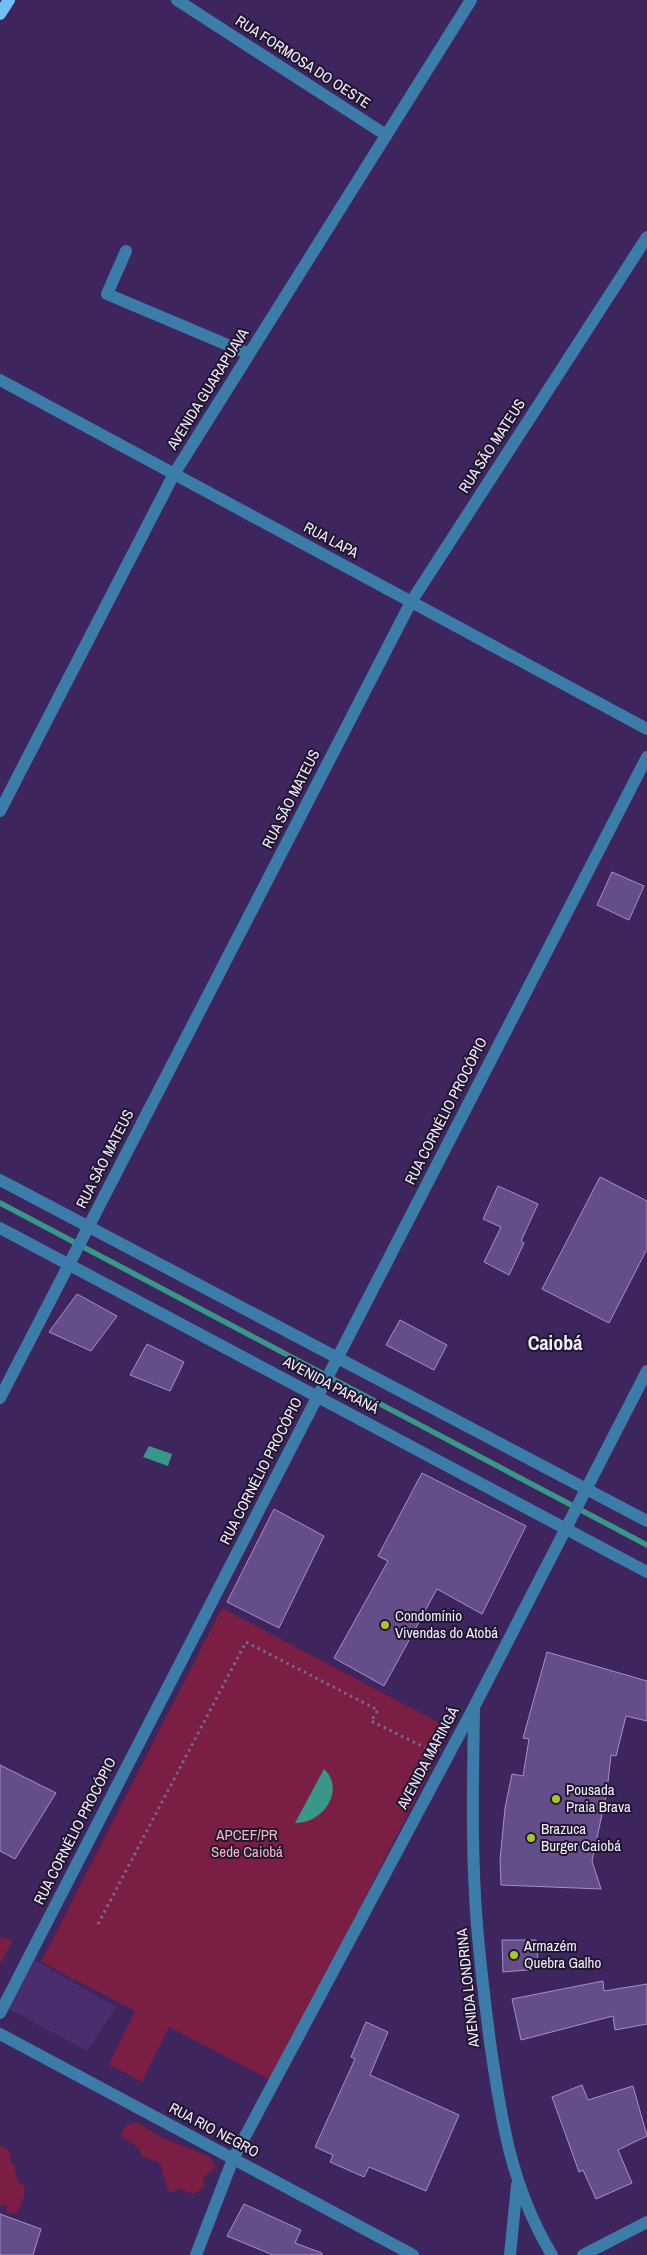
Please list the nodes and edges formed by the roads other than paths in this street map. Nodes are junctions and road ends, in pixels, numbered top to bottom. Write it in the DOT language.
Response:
graph roads {
  1 [pos="8,0"];
  2 [pos="177,0"];
  3 [pos="471,0"];
  4 [pos="0,14"];
  5 [pos="386,134"];
  6 [pos="647,237"];
  7 [pos="126,251"];
  8 [pos="249,354"];
  9 [pos="0,380"];
  10 [pos="174,474"];
  11 [pos="411,602"];
  12 [pos="647,728"];
  13 [pos="647,757"];
  14 [pos="0,811"];
  15 [pos="0,1180"];
  16 [pos="0,1228"];
  17 [pos="86,1230"];
  18 [pos="72,1259"];
  19 [pos="335,1362"];
  20 [pos="647,1371"];
  21 [pos="647,1386"];
  22 [pos="319,1393"];
  23 [pos="0,1398"];
  24 [pos="624,1417"];
  25 [pos="586,1489"];
  26 [pos="647,1521"];
  27 [pos="565,1528"];
  28 [pos="647,1572"];
  29 [pos="474,1707"];
  30 [pos="0,2013"];
  31 [pos="0,2034"];
  32 [pos="233,2159"];
  33 [pos="517,2183"];
  34 [pos="647,2222"];
  35 [pos="196,2255"];
  36 [pos="413,2255"];
  37 [pos="510,2255"];
  38 [pos="552,2255"];
  39 [pos="583,2255"];
  1 -- 4 [label="main road"];
  2 -- 5 [label="street, RUA FORMOSA DO OESTE"];
  3 -- 5 [label="street, AVENIDA GUARAPUAVA"];
  5 -- 8 [label="street, AVENIDA GUARAPUAVA"];
  6 -- 11 [label="street, RUA SÃO MATEUS"];
  7 -- 8 [label="street"];
  8 -- 10 [label="street, AVENIDA GUARAPUAVA"];
  9 -- 10 [label="street, RUA LAPA"];
  10 -- 11 [label="street, RUA LAPA"];
  10 -- 14 [label="street, AVENIDA GUARAPUAVA"];
  11 -- 12 [label="street, RUA LAPA"];
  11 -- 17 [label="street, RUA SÃO MATEUS"];
  13 -- 19 [label="street, RUA CORNÉLIO PROCÓPIO"];
  15 -- 17 [label="street, AVENIDA PARANÁ"];
  16 -- 18 [label="street, AVENIDA PARANÁ"];
  17 -- 18 [label="street, RUA SÃO MATEUS"];
  17 -- 19 [label="street, AVENIDA PARANÁ"];
  18 -- 22 [label="street, AVENIDA PARANÁ"];
  18 -- 23 [label="street, RUA SÃO MATEUS"];
  19 -- 22 [label="street, RUA CORNÉLIO PROCÓPIO"];
  19 -- 25 [label="street, AVENIDA PARANÁ"];
  20 -- 24 [label="street, AVENIDA MARINGÁ"];
  21 -- 24 [label="street"];
  22 -- 27 [label="street, AVENIDA PARANÁ"];
  22 -- 30 [label="street, RUA CORNÉLIO PROCÓPIO"];
  24 -- 25 [label="street, AVENIDA MARINGÁ"];
  25 -- 26 [label="street, AVENIDA PARANÁ"];
  25 -- 27 [label="street, AVENIDA MARINGÁ"];
  27 -- 28 [label="street, AVENIDA PARANÁ"];
  27 -- 29 [label="street, AVENIDA MARINGÁ"];
  29 -- 32 [label="street, AVENIDA MARINGÁ"];
  29 -- 33 [label="street, AVENIDA LONDRINA"];
  31 -- 32 [label="street, RUA RIO NEGRO"];
  32 -- 35 [label="street, AVENIDA MARINGÁ"];
  32 -- 36 [label="street, RUA RIO NEGRO"];
  33 -- 37 [label="street"];
  33 -- 38 [label="street, AVENIDA LONDRINA"];
  34 -- 39 [label="street"];
}
